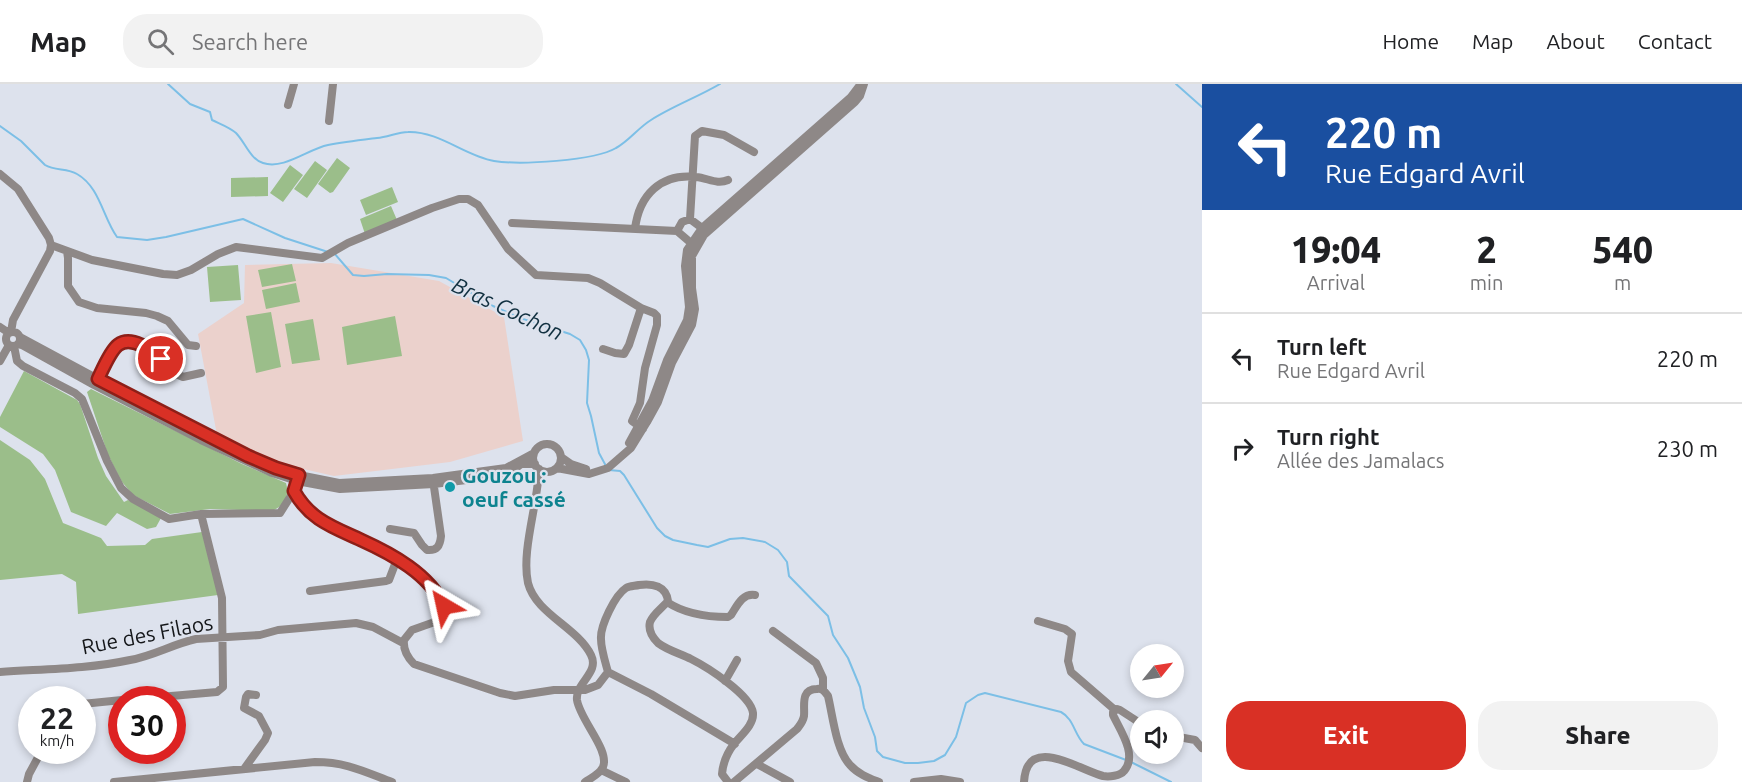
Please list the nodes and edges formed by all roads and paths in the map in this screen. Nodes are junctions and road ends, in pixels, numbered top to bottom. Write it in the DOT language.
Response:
graph roads {
  1 [pos="294,84"];
  2 [pos="333,84"];
  3 [pos="863,84"];
  4 [pos="288,105"];
  5 [pos="329,121"];
  6 [pos="754,152"];
  7 [pos="0,174"];
  8 [pos="693,177"];
  9 [pos="728,180"];
  10 [pos="690,219"];
  11 [pos="512,222"];
  12 [pos="635,229"];
  13 [pos="677,231"];
  14 [pos="703,232"];
  15 [pos="695,243"];
  16 [pos="51,245"];
  17 [pos="67,251"];
  18 [pos="641,308"];
  19 [pos="0,327"];
  20 [pos="11,338"];
  21 [pos="196,346"];
  22 [pos="603,349"];
  23 [pos="0,361"];
  24 [pos="201,373"];
  25 [pos="96,382"];
  26 [pos="640,427"];
  27 [pos="534,453"];
  28 [pos="561,457"];
  29 [pos="537,467"];
  30 [pos="553,470"];
  31 [pos="599,471"];
  32 [pos="298,478"];
  33 [pos="434,481"];
  34 [pos="539,487"];
  35 [pos="294,491"];
  36 [pos="201,514"];
  37 [pos="390,529"];
  38 [pos="396,559"];
  39 [pos="310,591"];
  40 [pos="755,595"];
  41 [pos="667,602"];
  42 [pos="1038,621"];
  43 [pos="773,631"];
  44 [pos="223,638"];
  45 [pos="403,644"];
  46 [pos="737,660"];
  47 [pos="0,672"];
  48 [pos="608,672"];
  49 [pos="724,681"];
  50 [pos="578,690"];
  51 [pos="823,690"];
  52 [pos="186,695"];
  53 [pos="256,695"];
  54 [pos="1115,710"];
  55 [pos="1130,716"];
  56 [pos="1184,738"];
  57 [pos="735,744"];
  58 [pos="1202,748"];
  59 [pos="34,764"];
  60 [pos="757,764"];
  61 [pos="244,770"];
  62 [pos="601,770"];
  63 [pos="27,782"];
  64 [pos="114,782"];
  65 [pos="392,782"];
  66 [pos="585,782"];
  67 [pos="626,782"];
  68 [pos="728,782"];
  69 [pos="734,782"];
  70 [pos="790,782"];
  71 [pos="879,782"];
  72 [pos="914,782"];
  73 [pos="960,782"];
  74 [pos="1024,782"];
  1 -- 4 [label="street"];
  2 -- 5 [label="street"];
  3 -- 14 [label="street"];
  6 -- 8 [label="street"];
  7 -- 16 [label="street"];
  8 -- 9 [label="street"];
  8 -- 10 [label="street"];
  8 -- 12 [label="street"];
  10 -- 13 [label="street"];
  10 -- 14 [label="street"];
  11 -- 12 [label="street"];
  12 -- 13 [label="street"];
  13 -- 15 [label="street"];
  14 -- 15 [label="street"];
  15 -- 26 [label="street"];
  16 -- 17 [label="street"];
  16 -- 20 [label="street"];
  17 -- 18 [label="street"];
  17 -- 21 [label="street"];
  18 -- 22 [label="street"];
  18 -- 26 [label="street"];
  19 -- 20 [label="street"];
  20 -- 23 [label="street"];
  20 -- 25 [label="street"];
  20 -- 36 [label="street"];
  24 -- 25 [label="street"];
  25 -- 32 [label="street"];
  26 -- 31 [label="street"];
  27 -- 28 [label="street"];
  27 -- 29 [label="street"];
  27 -- 33 [label="street"];
  28 -- 30 [label="street"];
  28 -- 31 [label="street"];
  29 -- 30 [label="street"];
  29 -- 33 [label="street"];
  29 -- 34 [label="street"];
  30 -- 31 [label="street"];
  30 -- 34 [label="street"];
  32 -- 33 [label="street"];
  32 -- 35 [label="street"];
  33 -- 37 [label="street"];
  34 -- 50 [label="street"];
  35 -- 36 [label="street"];
  35 -- 38 [label="street"];
  36 -- 44 [label="street"];
  38 -- 39 [label="street"];
  38 -- 45 [label="street"];
  40 -- 41 [label="street"];
  41 -- 48 [label="street"];
  41 -- 49 [label="street"];
  42 -- 54 [label="street"];
  43 -- 51 [label="street"];
  44 -- 45 [label="street, Rue des Filaos"];
  44 -- 47 [label="street, Rue des Filaos"];
  44 -- 52 [label="street"];
  45 -- 50 [label="street"];
  46 -- 49 [label="street"];
  48 -- 50 [label="street"];
  48 -- 57 [label="street"];
  49 -- 57 [label="street"];
  50 -- 62 [label="street"];
  51 -- 60 [label="street"];
  51 -- 71 [label="street"];
  53 -- 61 [label="street"];
  54 -- 55 [label="street"];
  54 -- 74 [label="street"];
  56 -- 58 [label="street"];
  57 -- 68 [label="street"];
  59 -- 63 [label="street"];
  60 -- 69 [label="street"];
  60 -- 70 [label="street"];
  61 -- 64 [label="street"];
  61 -- 65 [label="street"];
  62 -- 66 [label="street"];
  62 -- 67 [label="street"];
  72 -- 73 [label="street"];
}
